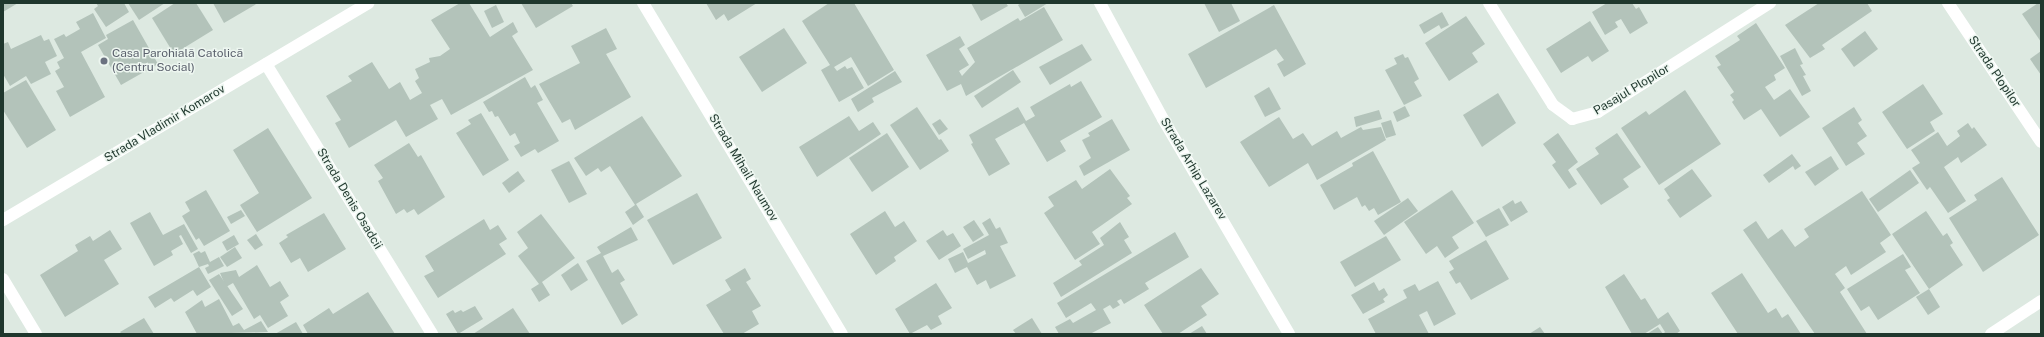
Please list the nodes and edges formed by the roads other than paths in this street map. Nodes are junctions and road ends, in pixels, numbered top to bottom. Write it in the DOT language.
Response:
graph roads {
  1 [pos="369,3"];
  2 [pos="643,3"];
  3 [pos="1100,3"];
  4 [pos="1489,3"];
  5 [pos="1770,3"];
  6 [pos="1948,3"];
  7 [pos="266,64"];
  8 [pos="2041,142"];
  9 [pos="3,220"];
  10 [pos="3,279"];
  11 [pos="2041,301"];
  12 [pos="36,334"];
  13 [pos="432,334"];
  14 [pos="842,334"];
  15 [pos="1289,334"];
  16 [pos="1991,334"];
  1 -- 7 [label="street, Strada Vladimir Komarov"];
  2 -- 14 [label="street, Strada Mihail Naumov"];
  3 -- 15 [label="street, Strada Arhip Lazarev"];
  4 -- 5 [label="street, Pasajul Plopilor"];
  6 -- 8 [label="street, Strada Plopilor"];
  7 -- 9 [label="street, Strada Vladimir Komarov"];
  7 -- 13 [label="street, Strada Denis Osadcii"];
  10 -- 12 [label="street"];
  11 -- 16 [label="street"];
}
